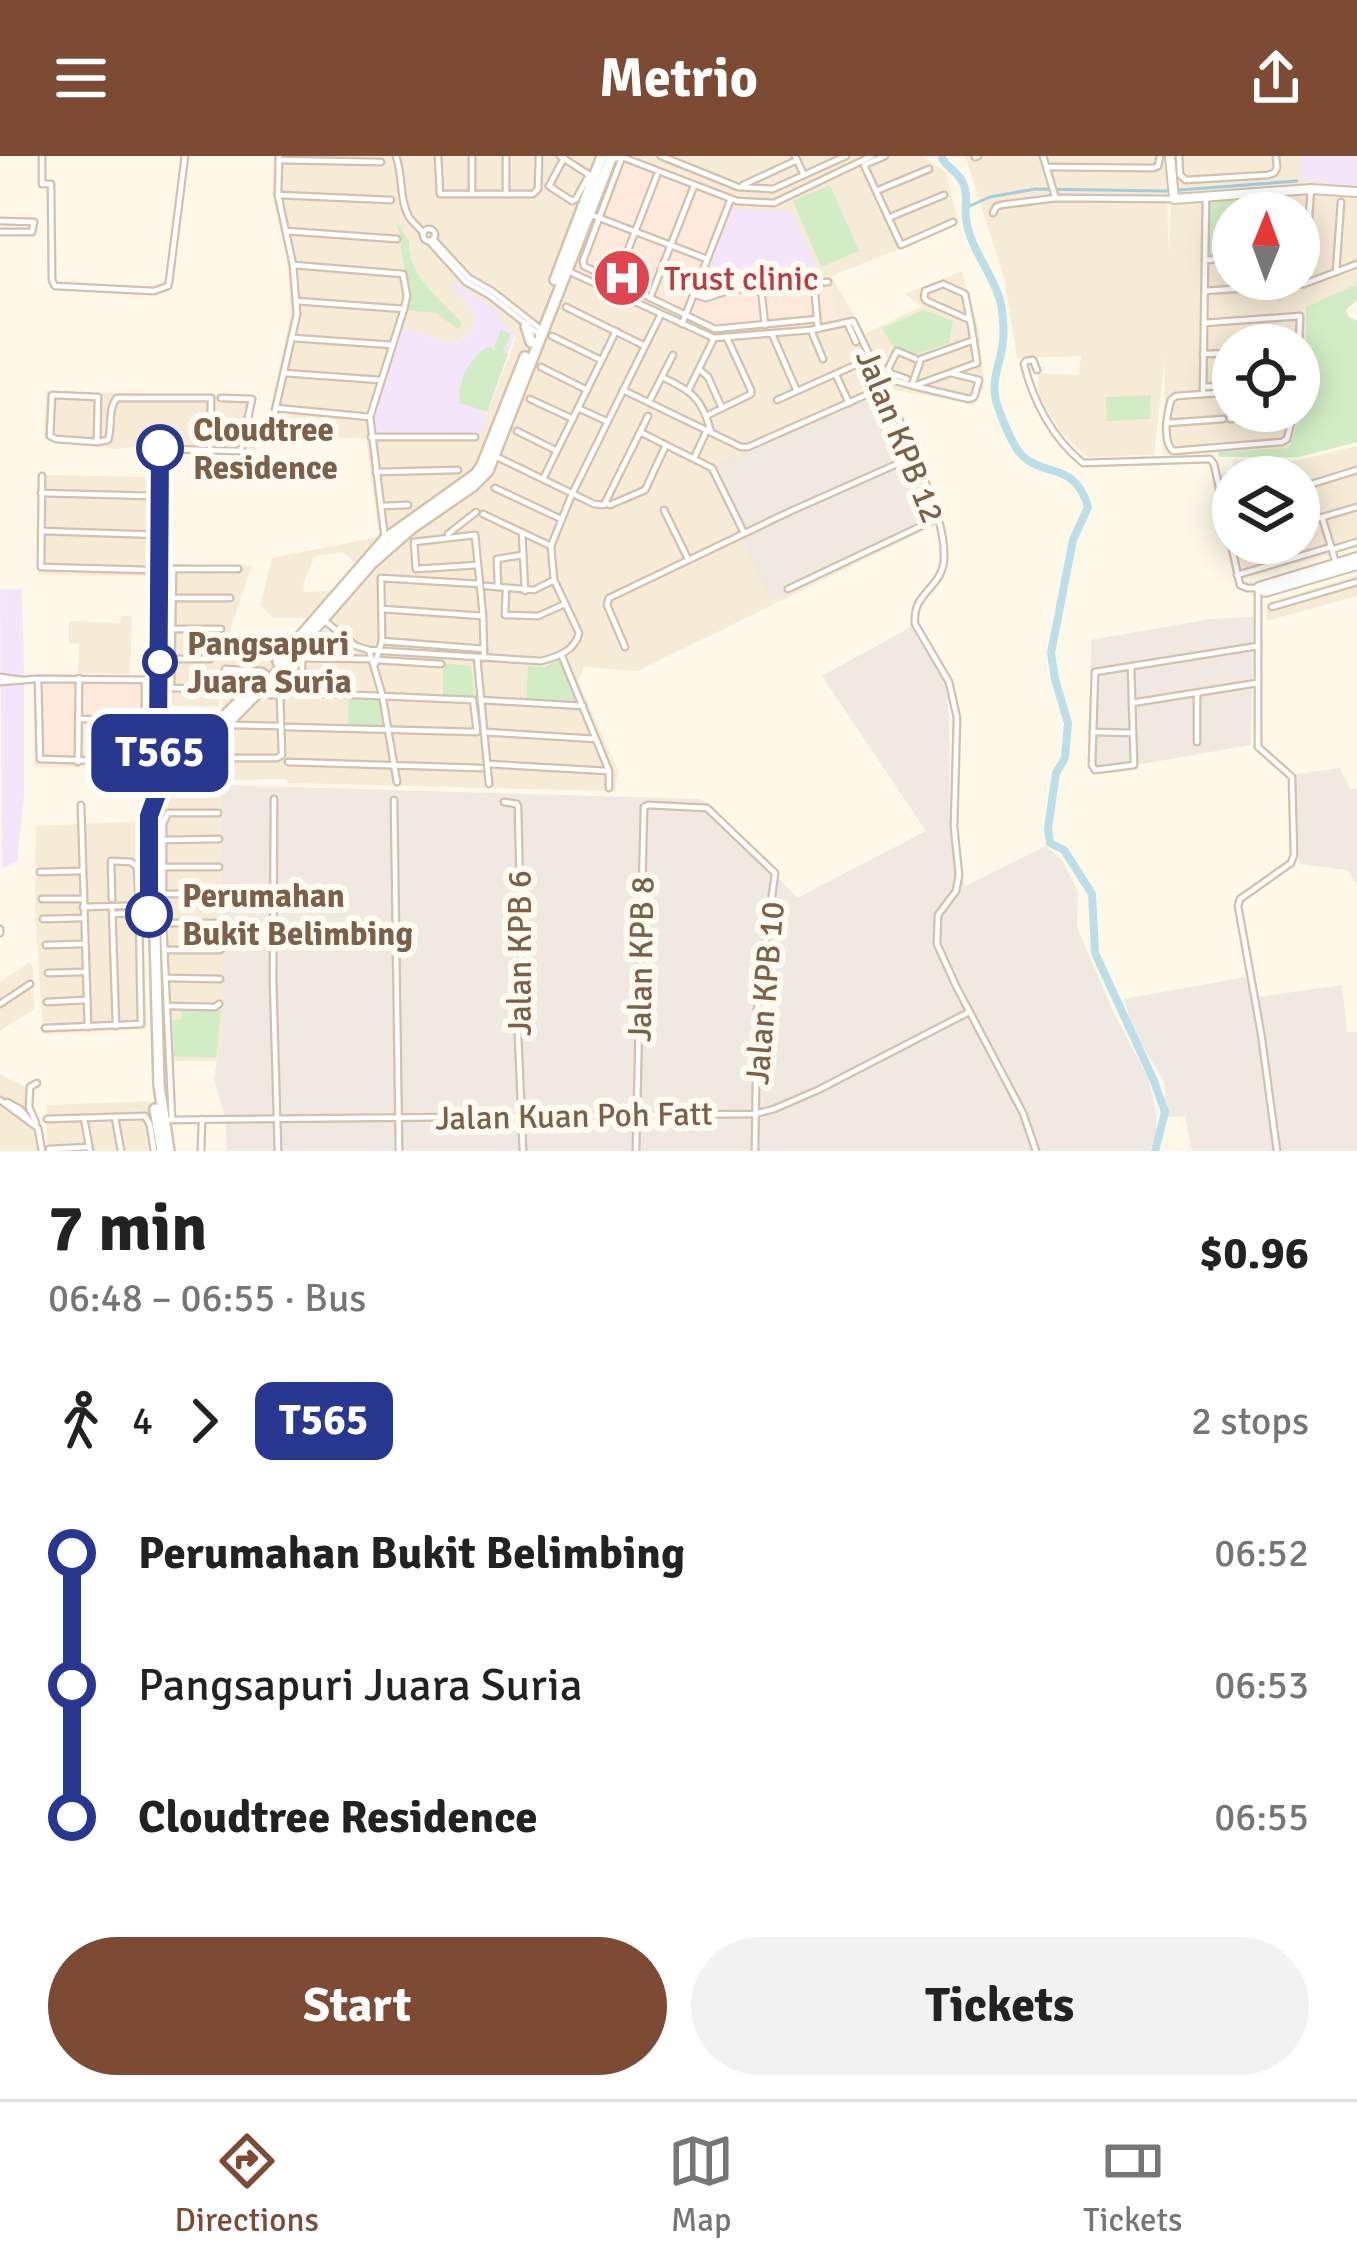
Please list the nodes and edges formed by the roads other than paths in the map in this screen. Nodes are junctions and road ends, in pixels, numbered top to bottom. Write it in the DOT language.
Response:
graph roads {
  1 [pos="42,156"];
  2 [pos="185,156"];
  3 [pos="396,156"];
  4 [pos="438,156"];
  5 [pos="472,156"];
  6 [pos="506,156"];
  7 [pos="661,156"];
  8 [pos="846,156"];
  9 [pos="872,156"];
  10 [pos="885,156"];
  11 [pos="1043,156"];
  12 [pos="1073,156"];
  13 [pos="1160,156"];
  14 [pos="1170,156"];
  15 [pos="1179,156"];
  16 [pos="1276,156"];
  17 [pos="539,157"];
  18 [pos="562,157"];
  19 [pos="614,157"];
  20 [pos="279,158"];
  21 [pos="796,158"];
  22 [pos="830,159"];
  23 [pos="381,162"];
  24 [pos="1077,165"];
  25 [pos="1048,167"];
  26 [pos="929,169"];
  27 [pos="681,171"];
  28 [pos="658,172"];
  29 [pos="804,176"];
  30 [pos="592,177"];
  31 [pos="694,186"];
  32 [pos="738,187"];
  33 [pos="1311,189"];
  34 [pos="876,191"];
  35 [pos="1173,192"];
  36 [pos="1311,192"];
  37 [pos="1357,192"];
  38 [pos="472,194"];
  39 [pos="506,194"];
  40 [pos="1055,194"];
  41 [pos="278,195"];
  42 [pos="944,195"];
  43 [pos="1206,197"];
  44 [pos="730,199"];
  45 [pos="392,200"];
  46 [pos="1340,202"];
  47 [pos="993,213"];
  48 [pos="590,214"];
  49 [pos="889,218"];
  50 [pos="0,221"];
  51 [pos="952,222"];
  52 [pos="286,231"];
  53 [pos="0,232"];
  54 [pos="635,232"];
  55 [pos="398,239"];
  56 [pos="671,245"];
  57 [pos="707,259"];
  58 [pos="1205,260"];
  59 [pos="1212,260"];
  60 [pos="1357,264"];
  61 [pos="293,265"];
  62 [pos="572,270"];
  63 [pos="1336,272"];
  64 [pos="1320,278"];
  65 [pos="616,281"];
  66 [pos="828,281"];
  67 [pos="814,283"];
  68 [pos="761,288"];
  69 [pos="1212,290"];
  70 [pos="1204,291"];
  71 [pos="696,295"];
  72 [pos="650,298"];
  73 [pos="296,301"];
  74 [pos="566,307"];
  75 [pos="404,309"];
  76 [pos="661,314"];
  77 [pos="685,315"];
  78 [pos="817,319"];
  79 [pos="970,320"];
  80 [pos="850,322"];
  81 [pos="1204,323"];
  82 [pos="682,324"];
  83 [pos="1300,324"];
  84 [pos="765,325"];
  85 [pos="740,328"];
  86 [pos="815,329"];
  87 [pos="536,331"];
  88 [pos="616,332"];
  89 [pos="772,334"];
  90 [pos="740,337"];
  91 [pos="292,338"];
  92 [pos="714,338"];
  93 [pos="727,338"];
  94 [pos="974,340"];
  95 [pos="856,342"];
  96 [pos="392,345"];
  97 [pos="645,346"];
  98 [pos="1212,353"];
  99 [pos="1203,354"];
  100 [pos="673,355"];
  101 [pos="823,359"];
  102 [pos="916,359"];
  103 [pos="602,361"];
  104 [pos="977,363"];
  105 [pos="541,367"];
  106 [pos="700,370"];
  107 [pos="1037,370"];
  108 [pos="284,373"];
  109 [pos="949,373"];
  110 [pos="835,374"];
  111 [pos="662,377"];
  112 [pos="895,377"];
  113 [pos="380,380"];
  114 [pos="979,380"];
  115 [pos="911,383"];
  116 [pos="877,386"];
  117 [pos="689,389"];
  118 [pos="587,390"];
  119 [pos="623,390"];
  120 [pos="1212,390"];
  121 [pos="797,391"];
  122 [pos="1203,391"];
  123 [pos="221,398"];
  124 [pos="530,399"];
  125 [pos="777,400"];
  126 [pos="650,403"];
  127 [pos="849,403"];
  128 [pos="276,408"];
  129 [pos="578,408"];
  130 [pos="722,408"];
  131 [pos="648,416"];
  132 [pos="706,416"];
  133 [pos="370,417"];
  134 [pos="573,419"];
  135 [pos="1212,420"];
  136 [pos="608,422"];
  137 [pos="1168,423"];
  138 [pos="517,431"];
  139 [pos="709,431"];
  140 [pos="640,432"];
  141 [pos="1289,432"];
  142 [pos="270,433"];
  143 [pos="371,437"];
  144 [pos="476,437"];
  145 [pos="97,442"];
  146 [pos="666,445"];
  147 [pos="164,450"];
  148 [pos="557,451"];
  149 [pos="210,452"];
  150 [pos="495,456"];
  151 [pos="915,456"];
  152 [pos="694,459"];
  153 [pos="1212,462"];
  154 [pos="458,470"];
  155 [pos="1357,470"];
  156 [pos="376,472"];
  157 [pos="42,476"];
  158 [pos="543,479"];
  159 [pos="1320,481"];
  160 [pos="466,487"];
  161 [pos="495,488"];
  162 [pos="41,494"];
  163 [pos="572,494"];
  164 [pos="152,496"];
  165 [pos="605,504"];
  166 [pos="381,506"];
  167 [pos="408,506"];
  168 [pos="1357,507"];
  169 [pos="664,510"];
  170 [pos="938,518"];
  171 [pos="1322,518"];
  172 [pos="561,519"];
  173 [pos="40,531"];
  174 [pos="522,532"];
  175 [pos="744,532"];
  176 [pos="161,535"];
  177 [pos="446,537"];
  178 [pos="1357,542"];
  179 [pos="387,543"];
  180 [pos="551,546"];
  181 [pos="1332,549"];
  182 [pos="523,555"];
  183 [pos="688,559"];
  184 [pos="1357,561"];
  185 [pos="1336,563"];
  186 [pos="1236,564"];
  187 [pos="478,566"];
  188 [pos="170,569"];
  189 [pos="238,569"];
  190 [pos="150,570"];
  191 [pos="1238,574"];
  192 [pos="1322,576"];
  193 [pos="554,580"];
  194 [pos="1303,582"];
  195 [pos="1357,582"];
  196 [pos="483,585"];
  197 [pos="502,587"];
  198 [pos="1258,588"];
  199 [pos="788,589"];
  200 [pos="524,591"];
  201 [pos="1316,594"];
  202 [pos="172,598"];
  203 [pos="230,598"];
  204 [pos="565,604"];
  205 [pos="1272,607"];
  206 [pos="382,609"];
  207 [pos="483,616"];
  208 [pos="323,619"];
  209 [pos="166,629"];
  210 [pos="221,629"];
  211 [pos="334,629"];
  212 [pos="382,641"];
  213 [pos="1258,646"];
  214 [pos="625,647"];
  215 [pos="484,649"];
  216 [pos="369,650"];
  217 [pos="380,650"];
  218 [pos="561,654"];
  219 [pos="171,658"];
  220 [pos="480,658"];
  221 [pos="210,659"];
  222 [pos="374,661"];
  223 [pos="441,664"];
  224 [pos="1132,666"];
  225 [pos="225,669"];
  226 [pos="302,675"];
  227 [pos="270,676"];
  228 [pos="79,678"];
  229 [pos="38,679"];
  230 [pos="0,680"];
  231 [pos="145,680"];
  232 [pos="161,681"];
  233 [pos="1258,683"];
  234 [pos="212,689"];
  235 [pos="286,692"];
  236 [pos="382,694"];
  237 [pos="1196,694"];
  238 [pos="269,695"];
  239 [pos="477,700"];
  240 [pos="1132,703"];
  241 [pos="583,706"];
  242 [pos="79,719"];
  243 [pos="145,720"];
  244 [pos="225,720"];
  245 [pos="284,726"];
  246 [pos="388,730"];
  247 [pos="480,732"];
  248 [pos="1093,732"];
  249 [pos="1133,734"];
  250 [pos="596,740"];
  251 [pos="1197,742"];
  252 [pos="225,758"];
  253 [pos="78,762"];
  254 [pos="288,762"];
  255 [pos="394,766"];
  256 [pos="484,766"];
  257 [pos="172,767"];
  258 [pos="609,771"];
  259 [pos="397,782"];
  260 [pos="489,784"];
  261 [pos="609,788"];
  262 [pos="274,799"];
  263 [pos="394,800"];
  264 [pos="504,802"];
  265 [pos="81,805"];
  266 [pos="645,805"];
  267 [pos="218,813"];
  268 [pos="219,839"];
  269 [pos="163,840"];
  270 [pos="163,867"];
  271 [pos="219,867"];
  272 [pos="82,871"];
  273 [pos="40,872"];
  274 [pos="163,894"];
  275 [pos="219,894"];
  276 [pos="42,899"];
  277 [pos="83,903"];
  278 [pos="147,905"];
  279 [pos="112,906"];
  280 [pos="84,918"];
  281 [pos="43,919"];
  282 [pos="163,923"];
  283 [pos="219,923"];
  284 [pos="85,944"];
  285 [pos="46,945"];
  286 [pos="164,950"];
  287 [pos="220,950"];
  288 [pos="86,972"];
  289 [pos="48,973"];
  290 [pos="166,978"];
  291 [pos="220,979"];
  292 [pos="30,984"];
  293 [pos="87,1000"];
  294 [pos="47,1002"];
  295 [pos="0,1004"];
  296 [pos="219,1004"];
  297 [pos="166,1006"];
  298 [pos="969,1012"];
  299 [pos="116,1026"];
  300 [pos="88,1027"];
  301 [pos="45,1028"];
  302 [pos="37,1083"];
  303 [pos="1,1100"];
  304 [pos="637,1113"];
  305 [pos="755,1114"];
  306 [pos="523,1115"];
  307 [pos="115,1117"];
  308 [pos="399,1117"];
  309 [pos="84,1118"];
  310 [pos="277,1118"];
  311 [pos="47,1119"];
  312 [pos="158,1119"];
  313 [pos="202,1120"];
  314 [pos="36,1126"];
  315 [pos="89,1149"];
  316 [pos="46,1150"];
  317 [pos="121,1151"];
  318 [pos="162,1151"];
  319 [pos="201,1151"];
  320 [pos="278,1151"];
  321 [pos="398,1151"];
  322 [pos="523,1151"];
  323 [pos="636,1151"];
  324 [pos="755,1151"];
  325 [pos="1036,1151"];
  326 [pos="1277,1151"];
  1 -- 2 [label="street"];
  3 -- 87 [label="street"];
  4 -- 38 [label="street"];
  5 -- 38 [label="street"];
  6 -- 39 [label="street"];
  7 -- 27 [label="street"];
  8 -- 22 [label="street"];
  9 -- 44 [label="street"];
  10 -- 34 [label="street"];
  11 -- 25 [label="street"];
  12 -- 24 [label="street"];
  13 -- 24 [label="street"];
  14 -- 35 [label="street"];
  15 -- 16 [label="street"];
  17 -- 39 [label="street"];
  18 -- 30 [label="street"];
  18 -- 30 [label="street"];
  19 -- 28 [label="street"];
  19 -- 30 [label="main road"];
  19 -- 48 [label="main road"];
  20 -- 23 [label="street"];
  20 -- 41 [label="street"];
  21 -- 29 [label="street"];
  21 -- 32 [label="street"];
  22 -- 29 [label="street"];
  24 -- 25 [label="street"];
  25 -- 40 [label="street"];
  26 -- 34 [label="street"];
  27 -- 28 [label="street"];
  27 -- 31 [label="street"];
  27 -- 32 [label="street"];
  28 -- 54 [label="street"];
  29 -- 32 [label="street"];
  30 -- 48 [label="main road"];
  31 -- 44 [label="street"];
  31 -- 56 [label="street"];
  33 -- 36 [label="street"];
  33 -- 37 [label="street"];
  33 -- 43 [label="street"];
  34 -- 49 [label="street"];
  35 -- 40 [label="street"];
  35 -- 43 [label="street"];
  38 -- 39 [label="street"];
  40 -- 47 [label="street"];
  41 -- 45 [label="street"];
  41 -- 52 [label="street"];
  42 -- 49 [label="street"];
  43 -- 58 [label="street"];
  44 -- 57 [label="street"];
  46 -- 63 [label="street"];
  48 -- 54 [label="street"];
  48 -- 62 [label="main road"];
  48 -- 65 [label="street"];
  48 -- 87 [label="main road"];
  49 -- 51 [label="street"];
  50 -- 53 [label="street"];
  52 -- 55 [label="street"];
  52 -- 61 [label="street"];
  54 -- 56 [label="street"];
  54 -- 65 [label="street"];
  56 -- 57 [label="street"];
  56 -- 72 [label="street"];
  57 -- 71 [label="street"];
  58 -- 59 [label="street"];
  58 -- 70 [label="street"];
  60 -- 63 [label="street"];
  61 -- 73 [label="street"];
  61 -- 75 [label="street"];
  62 -- 76 [label="street"];
  62 -- 87 [label="main road"];
  63 -- 64 [label="street"];
  65 -- 72 [label="street"];
  66 -- 67 [label="street"];
  67 -- 68 [label="street"];
  67 -- 78 [label="street"];
  68 -- 71 [label="street"];
  68 -- 84 [label="street"];
  69 -- 70 [label="street"];
  70 -- 81 [label="street"];
  71 -- 77 [label="street"];
  72 -- 77 [label="street"];
  73 -- 75 [label="street"];
  73 -- 91 [label="street"];
  74 -- 88 [label="street"];
  75 -- 96 [label="street"];
  76 -- 82 [label="street"];
  76 -- 97 [label="street"];
  77 -- 82 [label="street"];
  77 -- 85 [label="street"];
  78 -- 84 [label="street"];
  78 -- 86 [label="street"];
  79 -- 79 [label="street"];
  79 -- 94 [label="street"];
  80 -- 86 [label="street"];
  80 -- 95 [label="street"];
  80 -- 116 [label="street, Jalan KPB 12"];
  81 -- 83 [label="street"];
  81 -- 99 [label="street"];
  82 -- 92 [label="street"];
  84 -- 85 [label="street"];
  85 -- 90 [label="street"];
  86 -- 89 [label="street"];
  86 -- 101 [label="street"];
  87 -- 103 [label="street"];
  87 -- 150 [label="main road"];
  87 -- 160 [label="main road"];
  88 -- 97 [label="street"];
  88 -- 103 [label="street"];
  89 -- 90 [label="street"];
  89 -- 121 [label="street"];
  90 -- 93 [label="street"];
  91 -- 96 [label="street"];
  91 -- 108 [label="street"];
  92 -- 93 [label="street"];
  92 -- 106 [label="street"];
  93 -- 130 [label="street"];
  94 -- 104 [label="street"];
  94 -- 115 [label="street"];
  96 -- 113 [label="street"];
  97 -- 119 [label="street"];
  98 -- 99 [label="street"];
  99 -- 122 [label="street"];
  100 -- 111 [label="street"];
  102 -- 112 [label="street"];
  103 -- 118 [label="street"];
  104 -- 109 [label="street"];
  104 -- 114 [label="street"];
  105 -- 118 [label="street"];
  106 -- 117 [label="street"];
  106 -- 130 [label="street"];
  107 -- 153 [label="street"];
  108 -- 113 [label="street"];
  108 -- 128 [label="street"];
  109 -- 114 [label="street"];
  109 -- 115 [label="street"];
  110 -- 116 [label="street"];
  110 -- 121 [label="street"];
  110 -- 127 [label="street"];
  111 -- 117 [label="street"];
  111 -- 126 [label="street"];
  112 -- 115 [label="street"];
  112 -- 116 [label="street"];
  113 -- 133 [label="street"];
  114 -- 115 [label="street"];
  116 -- 127 [label="street"];
  116 -- 151 [label="street, Jalan KPB 12"];
  117 -- 132 [label="street"];
  118 -- 129 [label="street"];
  119 -- 126 [label="street"];
  119 -- 136 [label="street"];
  120 -- 122 [label="street"];
  121 -- 125 [label="street"];
  122 -- 137 [label="street"];
  123 -- 149 [label="street"];
  124 -- 134 [label="street"];
  126 -- 139 [label="street"];
  127 -- 139 [label="street"];
  128 -- 133 [label="street"];
  128 -- 142 [label="street"];
  129 -- 134 [label="street"];
  129 -- 136 [label="street"];
  130 -- 132 [label="street"];
  131 -- 140 [label="street"];
  132 -- 139 [label="street"];
  133 -- 143 [label="street"];
  134 -- 148 [label="street"];
  135 -- 137 [label="street"];
  136 -- 163 [label="street"];
  137 -- 141 [label="street"];
  138 -- 148 [label="street"];
  139 -- 152 [label="street"];
  140 -- 146 [label="street"];
  140 -- 165 [label="street"];
  143 -- 144 [label="street"];
  143 -- 156 [label="street"];
  145 -- 145 [label="street"];
  145 -- 149 [label="street"];
  146 -- 152 [label="street"];
  146 -- 165 [label="street"];
  147 -- 149 [label="street"];
  147 -- 176 [label="street"];
  147 -- 188 [label="street"];
  148 -- 158 [label="street"];
  150 -- 158 [label="street"];
  150 -- 160 [label="main road"];
  151 -- 170 [label="street, Jalan KPB 12"];
  151 -- 175 [label="street"];
  152 -- 175 [label="street"];
  154 -- 156 [label="street"];
  155 -- 159 [label="street"];
  156 -- 166 [label="street"];
  157 -- 162 [label="street"];
  158 -- 163 [label="street"];
  160 -- 179 [label="main road"];
  161 -- 172 [label="street"];
  162 -- 164 [label="street"];
  162 -- 173 [label="street"];
  163 -- 165 [label="street"];
  163 -- 172 [label="street"];
  166 -- 167 [label="street"];
  166 -- 179 [label="street"];
  168 -- 171 [label="street"];
  169 -- 183 [label="street"];
  170 -- 199 [label="street"];
  170 -- 298 [label="street, Jalan KPB 12"];
  171 -- 181 [label="street"];
  172 -- 180 [label="street"];
  173 -- 176 [label="street"];
  173 -- 190 [label="street"];
  174 -- 177 [label="street"];
  174 -- 180 [label="street"];
  174 -- 182 [label="street"];
  175 -- 183 [label="street"];
  176 -- 209 [label="street"];
  177 -- 187 [label="street"];
  177 -- 187 [label="street"];
  178 -- 181 [label="street"];
  179 -- 208 [label="main road"];
  180 -- 193 [label="street"];
  181 -- 185 [label="street"];
  181 -- 191 [label="street"];
  182 -- 197 [label="street"];
  182 -- 200 [label="street"];
  183 -- 214 [label="street"];
  184 -- 185 [label="street"];
  184 -- 192 [label="street"];
  185 -- 198 [label="street"];
  186 -- 191 [label="street"];
  187 -- 196 [label="street"];
  188 -- 189 [label="street"];
  188 -- 202 [label="street"];
  188 -- 209 [label="street"];
  191 -- 198 [label="street"];
  192 -- 194 [label="street"];
  192 -- 201 [label="street"];
  193 -- 200 [label="street"];
  193 -- 204 [label="street"];
  194 -- 198 [label="street"];
  194 -- 201 [label="street"];
  195 -- 201 [label="street"];
  196 -- 197 [label="street"];
  196 -- 206 [label="street"];
  196 -- 207 [label="street"];
  197 -- 200 [label="street"];
  197 -- 204 [label="street"];
  198 -- 213 [label="street"];
  201 -- 205 [label="street"];
  202 -- 203 [label="street"];
  202 -- 209 [label="street"];
  204 -- 218 [label="street"];
  206 -- 207 [label="street"];
  206 -- 212 [label="street"];
  207 -- 215 [label="street"];
  208 -- 211 [label="main road"];
  208 -- 227 [label="main road"];
  209 -- 210 [label="street"];
  209 -- 219 [label="street"];
  209 -- 232 [label="street"];
  211 -- 216 [label="street"];
  212 -- 215 [label="street"];
  212 -- 217 [label="street"];
  213 -- 224 [label="street"];
  213 -- 233 [label="street"];
  215 -- 220 [label="street"];
  216 -- 217 [label="street"];
  216 -- 222 [label="street"];
  217 -- 220 [label="street"];
  217 -- 222 [label="street"];
  218 -- 220 [label="street"];
  218 -- 241 [label="street"];
  219 -- 221 [label="street"];
  219 -- 234 [label="street"];
  220 -- 239 [label="street"];
  222 -- 223 [label="street"];
  222 -- 226 [label="street"];
  222 -- 236 [label="street"];
  224 -- 240 [label="street"];
  224 -- 248 [label="street"];
  225 -- 227 [label="street"];
  227 -- 244 [label="main road"];
  228 -- 229 [label="street"];
  228 -- 231 [label="street"];
  228 -- 242 [label="street"];
  229 -- 230 [label="street"];
  229 -- 253 [label="street"];
  231 -- 232 [label="street"];
  231 -- 243 [label="street"];
  232 -- 257 [label="street"];
  233 -- 237 [label="street"];
  233 -- 326 [label="street"];
  235 -- 236 [label="street"];
  236 -- 239 [label="street"];
  236 -- 246 [label="street"];
  237 -- 240 [label="street"];
  237 -- 251 [label="street"];
  238 -- 245 [label="street"];
  239 -- 241 [label="street"];
  239 -- 247 [label="street"];
  240 -- 249 [label="street"];
  241 -- 250 [label="street"];
  242 -- 243 [label="street"];
  242 -- 253 [label="street"];
  243 -- 253 [label="street"];
  244 -- 245 [label="street"];
  244 -- 257 [label="main road"];
  245 -- 246 [label="street"];
  245 -- 252 [label="street"];
  246 -- 247 [label="street"];
  246 -- 255 [label="street"];
  247 -- 250 [label="street"];
  247 -- 256 [label="street"];
  248 -- 249 [label="street"];
  248 -- 249 [label="street"];
  250 -- 258 [label="street"];
  254 -- 255 [label="street"];
  255 -- 256 [label="street"];
  255 -- 259 [label="street"];
  256 -- 258 [label="street"];
  256 -- 260 [label="street"];
  257 -- 278 [label="main road"];
  258 -- 261 [label="street"];
  262 -- 310 [label="street"];
  263 -- 308 [label="street"];
  264 -- 306 [label="street, Jalan KPB 6"];
  265 -- 272 [label="street"];
  266 -- 304 [label="street, Jalan KPB 8"];
  266 -- 305 [label="street, Jalan KPB 10"];
  267 -- 269 [label="street"];
  268 -- 269 [label="street"];
  269 -- 270 [label="street"];
  270 -- 271 [label="street"];
  270 -- 274 [label="street"];
  272 -- 273 [label="street"];
  272 -- 277 [label="street"];
  274 -- 275 [label="street"];
  274 -- 282 [label="street"];
  276 -- 277 [label="street"];
  277 -- 279 [label="street"];
  277 -- 280 [label="street"];
  278 -- 279 [label="street"];
  278 -- 279 [label="street"];
  278 -- 312 [label="main road"];
  279 -- 299 [label="street"];
  279 -- 299 [label="street"];
  280 -- 281 [label="street"];
  280 -- 284 [label="street"];
  282 -- 283 [label="street"];
  282 -- 286 [label="street"];
  284 -- 285 [label="street"];
  284 -- 288 [label="street"];
  286 -- 287 [label="street"];
  286 -- 290 [label="street"];
  288 -- 289 [label="street"];
  288 -- 293 [label="street"];
  290 -- 291 [label="street"];
  290 -- 297 [label="street"];
  292 -- 295 [label="street"];
  293 -- 294 [label="street"];
  293 -- 300 [label="street"];
  296 -- 297 [label="street"];
  297 -- 312 [label="street"];
  298 -- 305 [label="street, Jalan Kuan Poh Fatt"];
  298 -- 325 [label="street, Jalan KPB 12"];
  299 -- 300 [label="street"];
  300 -- 301 [label="street"];
  302 -- 314 [label="street"];
  303 -- 314 [label="street"];
  304 -- 305 [label="street, Jalan Kuan Poh Fatt"];
  304 -- 306 [label="street, Jalan Kuan Poh Fatt"];
  304 -- 323 [label="street, Jalan KPB 8"];
  305 -- 324 [label="street, Jalan KPB 10"];
  306 -- 308 [label="street, Jalan Kuan Poh Fatt"];
  306 -- 322 [label="street"];
  307 -- 309 [label="street, Jalan Kuan Poh Fatt"];
  307 -- 312 [label="street, Jalan Kuan Poh Fatt"];
  307 -- 317 [label="street"];
  308 -- 310 [label="street, Jalan Kuan Poh Fatt"];
  308 -- 321 [label="street"];
  309 -- 311 [label="street, Jalan Kuan Poh Fatt"];
  309 -- 315 [label="street"];
  310 -- 313 [label="street, Jalan Kuan Poh Fatt"];
  310 -- 320 [label="street"];
  312 -- 313 [label="street, Jalan Kuan Poh Fatt"];
  312 -- 318 [label="main road"];
  313 -- 319 [label="street"];
  314 -- 316 [label="street"];
  315 -- 316 [label="street"];
}
